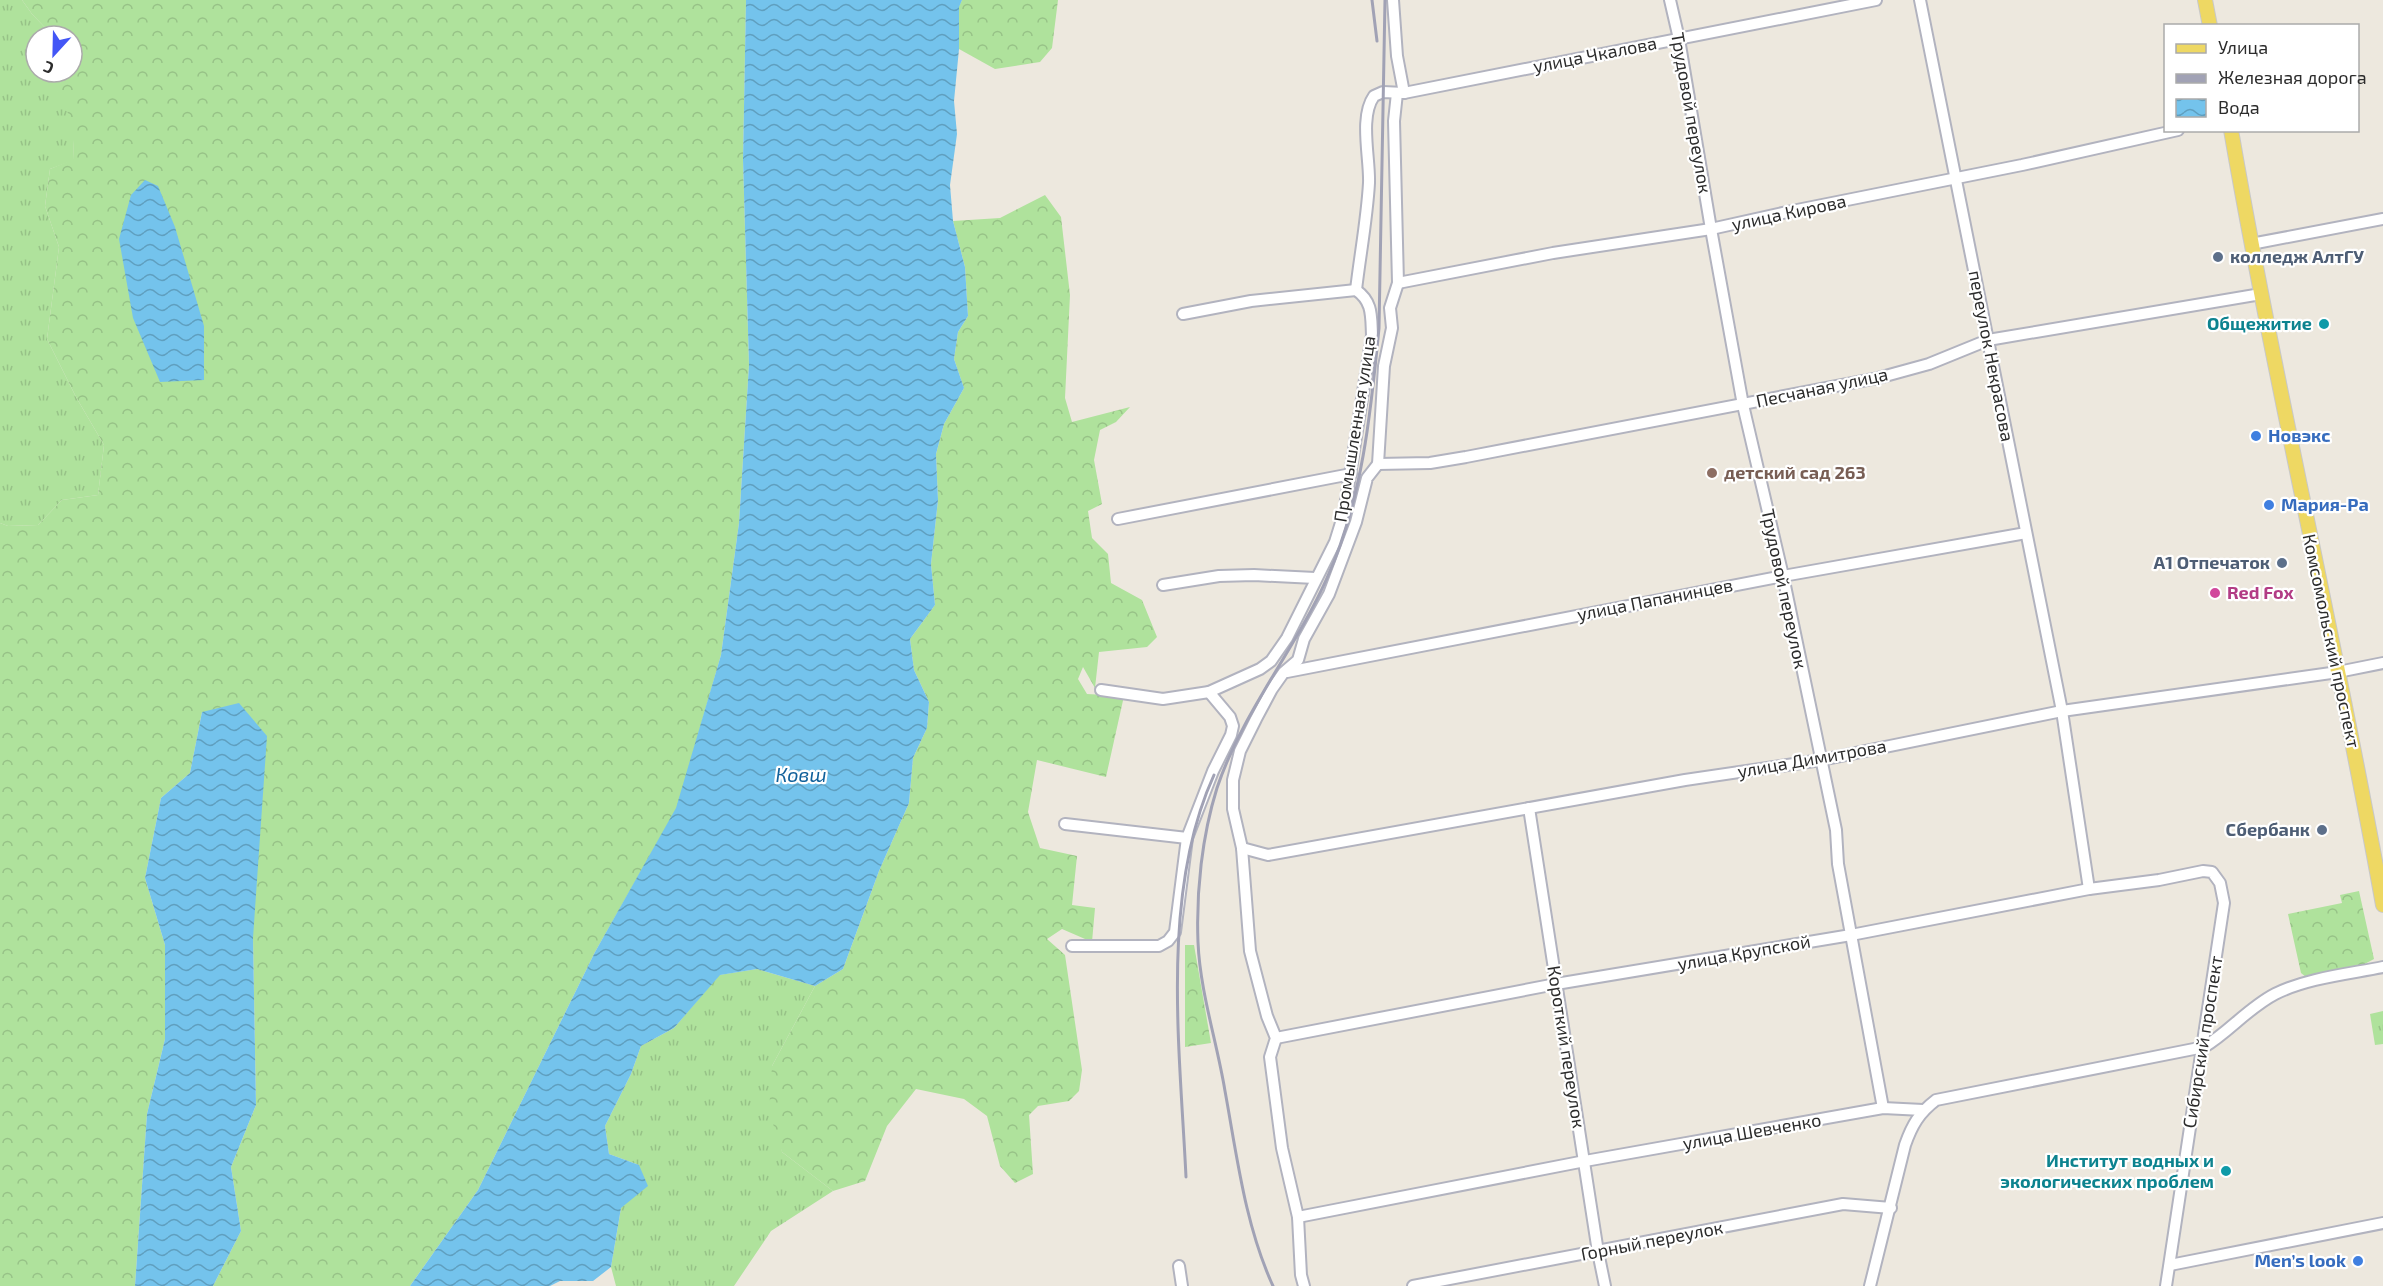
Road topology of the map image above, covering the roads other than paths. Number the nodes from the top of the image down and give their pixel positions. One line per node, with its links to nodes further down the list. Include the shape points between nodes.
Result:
1 (1393, 0): 8 (street)
2 (1670, 0): 7 (street, Трудовой переулок)
3 (1876, 0): 7 (street, улица Чкалова)
4 (1920, 0): 11 (street, переулок Некрасова)
5 (2205, 0): 6 (main road)
6 (2210, 24)
7 (1679, 39): 8 (street, улица Чкалова); 13 (street, Трудовой переулок)
8 (1401, 93): 15 (street, via 1394,122); 16 (street, улица Чкалова, via 1374,96 1366,118 1369,183)
9 (2169, 132): 11 (street, улица Кирова)
10 (2231, 132): 14 (main road, Комсомольский проспект)
11 (1955, 177): 13 (street, улица Кирова); 19 (street, переулок Некрасова)
12 (2383, 219): 14 (street)
13 (1711, 229): 15 (street, улица Кирова, via 1553,253); 20 (street, Трудовой переулок)
14 (2251, 244): 17 (main road, Комсомольский проспект)
15 (1398, 283): 21 (street, via 1390,308 1392,328 1384,366)
16 (1356, 290): 18 (street, via 1251,301); 22 (street, Промышленная улица, via 1371,306 1372,335)
17 (2261, 294): 19 (street, Песчаная улица); 30 (main road, Комсомольский проспект)
18 (1183, 314)
19 (1988, 340): 20 (street, Песчаная улица, via 1929,364 1878,378); 24 (street, переулок Некрасова)
20 (1743, 405): 21 (street, Песчаная улица, via 1430,463); 25 (street, Трудовой переулок)
21 (1378, 464): 29 (street, Промышленная улица, via 1367,478 1356,522 1329,594 1304,639 1298,660)
22 (1351, 474): 23 (street); 26 (street, Промышленная улица, via 1335,542)
23 (1118, 519)
24 (2026, 533): 25 (street, улица Папанинцев); 33 (street, переулок Некрасова)
25 (1783, 576): 29 (street, улица Папанинцев); 34 (street, Трудовой переулок)
26 (1315, 578): 27 (street, via 1219,576); 32 (street, Промышленная улица, via 1287,638 1271,661)
27 (1163, 585)
28 (2383, 663): 30 (street, улица Димитрова)
29 (1284, 672): 38 (street, Промышленная улица, via 1266,699 1235,764 1233,809)
30 (2338, 672): 33 (street, улица Димитрова); 39 (main road, Комсомольский проспект)
31 (1101, 690): 32 (street, Промышленная улица, via 1163,699)
32 (1209, 692): 37 (street, via 1233,726)
33 (2061, 711): 34 (street, улица Димитрова); 41 (street, переулок Некрасова)
34 (1821, 760): 35 (street, улица Димитрова); 43 (street, Трудовой переулок)
35 (1529, 808): 38 (street, улица Димитрова, via 1268,855); 46 (street, Короткий переулок)
36 (1065, 824): 37 (street)
37 (1187, 838): 44 (street, via 1175,932 1168,941 1159,946)
38 (1242, 848): 47 (street, Промышленная улица, via 1250,951)
39 (2380, 870): 42 (main road, Комсомольский проспект)
40 (2212, 872): 41 (street, улица Крупской); 48 (street, Сибирский проспект, via 2220,883 2224,903)
41 (2089, 889): 43 (street, улица Крупской)
42 (2383, 904)
43 (1851, 935): 46 (street, улица Крупской); 49 (street, Трудовой переулок)
44 (1072, 946)
45 (2383, 967): 48 (street, via 2275,994)
46 (1556, 984): 47 (street, улица Крупской); 51 (street, Короткий переулок)
47 (1276, 1038): 53 (street, Промышленная улица, via 1270,1057 1282,1148)
48 (2204, 1047): 50 (street, via 1955,1095 1936,1100); 57 (street, Сибирский проспект)
49 (1883, 1108): 50 (street, улица Шевченко); 51 (street, улица Шевченко)
50 (1923, 1110): 52 (street, via 1905,1145)
51 (1585, 1161): 53 (street, улица Шевченко); 55 (street, Короткий переулок)
52 (1891, 1208): 55 (street, Горный переулок, via 1843,1204); 62 (street)
53 (1298, 1217): 59 (street, Промышленная улица)
54 (2383, 1223): 57 (street)
55 (1598, 1252): 60 (street, Горный переулок); 61 (street, Короткий переулок)
56 (1179, 1266): 58 (street)
57 (2170, 1266): 63 (street, Сибирский проспект)
58 (1182, 1286)
59 (1304, 1286)
60 (1413, 1286)
61 (1605, 1286)
62 (1870, 1286)
63 (2166, 1286)

